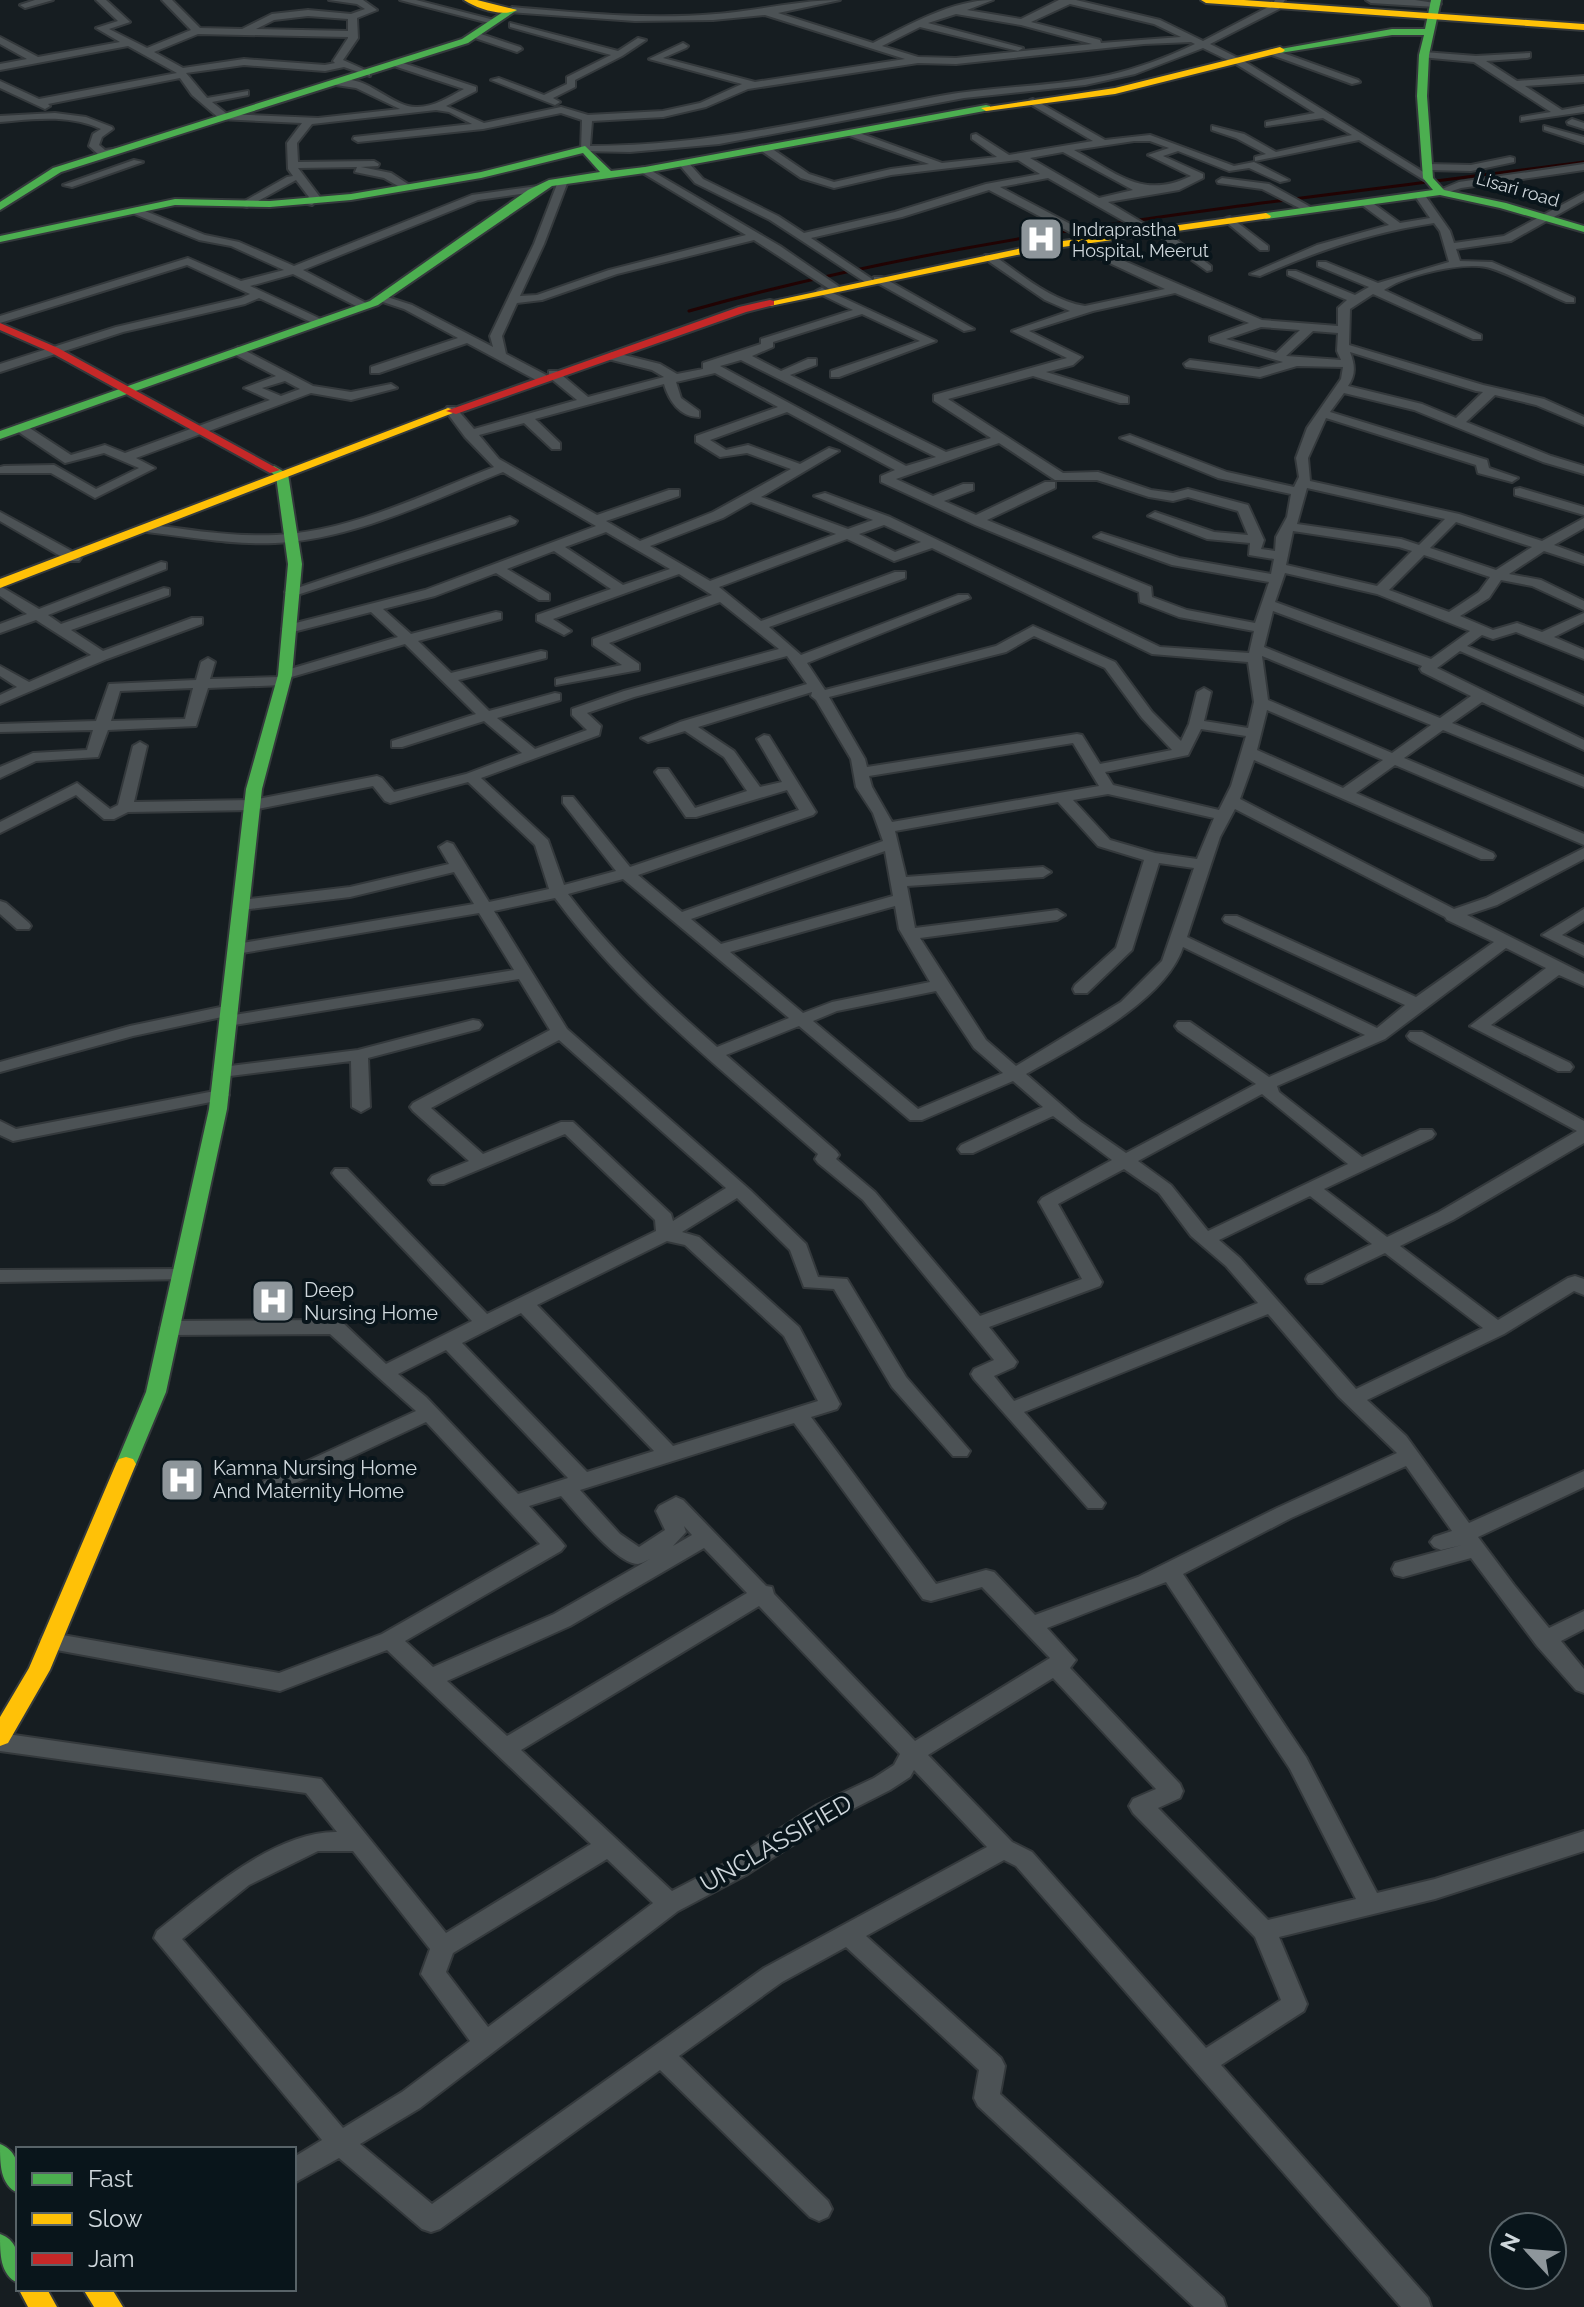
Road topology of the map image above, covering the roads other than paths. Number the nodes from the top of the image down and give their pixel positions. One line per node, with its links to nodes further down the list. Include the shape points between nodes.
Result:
1 (48, 0): 14 (street)
2 (101, 0): 32 (street, via 125,22 101,28)
3 (167, 0): 25 (street)
4 (334, 0): 11 (street)
5 (404, 0): 15 (street); 21 (street)
6 (469, 0): 20 (street)
7 (835, 0): 17 (street)
8 (988, 0): 16 (street)
9 (1206, 0): 13 (street)
10 (1371, 0): 18 (street)
11 (356, 1): 15 (street)
12 (1067, 1): 22 (street); 31 (street, via 1157,22)
13 (1278, 4): 18 (street); 35 (street)
14 (25, 5)
15 (372, 10): 19 (street)
16 (956, 11): 22 (street); 23 (street)
17 (766, 12): 20 (street, via 671,22); 33 (street)
18 (1434, 14): 24 (street); 40 (street, via 1392,32); 42 (street)
19 (352, 17): 26 (street, via 291,14); 27 (street)
20 (513, 17): 21 (street); 41 (street)
21 (493, 21): 28 (street)
22 (1022, 22): 34 (street)
23 (920, 24): 33 (street); 38 (street)
24 (1584, 27)
25 (197, 31): 26 (street); 39 (street)
26 (244, 32): 27 (street)
27 (352, 34): 52 (street, via 338,61)
28 (475, 35): 37 (street); 49 (street)
29 (0, 40): 47 (street)
30 (641, 40): 41 (street)
31 (1189, 40): 34 (street); 35 (street)
32 (127, 43): 39 (street); 47 (street)
33 (876, 45): 46 (street)
34 (1110, 45): 38 (street)
35 (1200, 45): 48 (street); 90 (street, via 1120,74 965,94 762,135 640,151)
36 (683, 46): 44 (street)
37 (517, 49)
38 (1031, 51): 46 (street, via 956,61)
39 (145, 52): 51 (street)
40 (1272, 52): 48 (street); 55 (street)
41 (619, 54): 44 (street); 60 (street)
42 (1424, 55): 45 (street); 112 (street)
43 (1527, 55): 45 (street)
44 (654, 59): 57 (street)
45 (1476, 59): 58 (street)
46 (918, 60): 57 (street)
47 (38, 61): 50 (street)
48 (1239, 62): 62 (street, via 1145,85); 70 (street)
49 (397, 64): 52 (street, via 367,74); 64 (street, via 473,89)
50 (0, 67)
51 (182, 73): 52 (street, via 244,62 325,68); 61 (street); 63 (street)
52 (340, 74): 66 (street); 71 (street)
53 (1584, 79): 58 (street)
54 (496, 80): 60 (street)
55 (1355, 82)
56 (0, 84): 63 (street)
57 (756, 84): 72 (street, via 663,114)
58 (1512, 84): 68 (street)
59 (245, 93): 61 (street)
60 (545, 98): 67 (street)
61 (204, 101): 71 (street)
62 (1033, 102): 82 (street); 87 (street)
63 (36, 103): 69 (street)
64 (436, 107): 66 (street); 78 (street)
65 (1584, 109): 68 (street)
66 (412, 111): 74 (street)
67 (574, 112): 72 (street); 78 (street)
68 (1560, 113): 75 (street)
69 (62, 114): 73 (street); 92 (street, via 108,129 97,136 94,146 103,153)
70 (1322, 115): 77 (street); 84 (street)
71 (224, 117): 74 (street); 92 (street)
72 (587, 118): 90 (street)
73 (0, 119)
74 (311, 119): 103 (street, via 292,143)
75 (1525, 119)
76 (1572, 122): 79 (street)
77 (1270, 124)
78 (483, 126): 85 (street)
79 (1584, 126)
80 (1216, 128): 93 (street)
81 (1548, 128): 86 (street)
82 (851, 133): 88 (street); 104 (street)
83 (976, 137): 95 (street)
84 (1358, 137): 93 (street); 112 (street)
85 (358, 139)
86 (1584, 140)
87 (1103, 143): 89 (street, via 1144,135); 91 (street)
88 (764, 148): 99 (street); 104 (street, via 805,176 842,185 891,172)
89 (1179, 148): 109 (street, via 1233,169 1250,164); 119 (street, via 1153,155 1199,176 1175,188)
90 (585, 149): 106 (street); 117 (street)
91 (1064, 149): 94 (street); 119 (street)
92 (119, 151): 113 (street, via 57,170)
93 (1274, 155): 96 (street)
94 (1020, 157): 95 (street); 107 (street)
95 (1006, 158): 104 (street)
96 (1259, 159)
97 (1510, 160): 112 (street)
98 (138, 162): 114 (street)
99 (682, 162): 105 (street); 135 (street, via 699,181)
100 (1581, 163): 112 (street, via 1459,185)
101 (351, 164): 102 (street); 103 (street); 117 (street)
102 (374, 164)
103 (294, 165): 122 (street, via 315,197)
104 (949, 166)
105 (645, 170): 106 (street); 134 (street)
106 (608, 174): 110 (street)
107 (1050, 175): 115 (street); 121 (street)
108 (291, 179): 124 (street)
109 (1284, 180)
110 (563, 181): 118 (street); 155 (street)
111 (1222, 181): 126 (street, via 1265,186)
112 (1430, 183): 123 (street, Lisari road); 128 (street, Lisari road); 130 (street)
113 (40, 184): 114 (street); 125 (street)
114 (68, 185): 116 (street)
115 (990, 186): 135 (street); 137 (street)
116 (83, 187)
117 (409, 188): 122 (street)
118 (538, 189): 144 (street, via 476,197); 157 (street)
119 (1143, 191): 121 (street)
120 (1584, 196): 128 (street)
121 (1094, 202): 133 (street)
122 (308, 203): 124 (street)
123 (1366, 203): 126 (street, Lisari road); 131 (street)
124 (247, 204): 127 (street, via 175,202)
125 (0, 207)
126 (1311, 210): 129 (street, Lisari road)
127 (136, 211): 136 (street); 144 (street)
128 (1544, 217): 132 (street, Lisari road); 138 (street, via 1507,239)
129 (1230, 220): 133 (street, Lisari road); 139 (street)
130 (1436, 220): 131 (street); 138 (street)
131 (1398, 226): 146 (street, via 1287,259)
132 (1584, 229)
133 (1153, 230): 137 (street, Lisari road); 143 (street)
134 (755, 236): 151 (street); 155 (street, via 613,272 538,298)
135 (802, 237): 147 (street)
136 (0, 239)
137 (1082, 241): 140 (street, Lisari road); 149 (street)
138 (1450, 247): 142 (street)
139 (1264, 248)
140 (989, 257): 147 (street, Lisari road); 158 (street, via 1076,309)
141 (1322, 264): 150 (street)
142 (1455, 264): 150 (street); 156 (street, via 1488,264)
143 (1207, 268)
144 (292, 271): 148 (street); 157 (street)
145 (1292, 273): 154 (street)
146 (1256, 274)
147 (873, 280): 151 (street, Lisari road); 165 (street)
148 (240, 285): 152 (street); 162 (street, via 188,261)
149 (1171, 287): 158 (street); 163 (street)
150 (1377, 289): 154 (street); 167 (street)
151 (828, 290): 160 (street); 173 (street, Lisari road, via 743,309)
152 (256, 295): 161 (street); 170 (street)
153 (1584, 296): 156 (street)
154 (1354, 299): 166 (street, via 1344,308)
155 (513, 300): 172 (street, via 496,336)
156 (1570, 300): 159 (street)
157 (372, 302): 161 (street); 168 (street, via 408,307)
158 (1090, 308): 183 (street, via 1018,331 1076,357)
159 (1584, 308)
160 (863, 310): 174 (street, via 765,341 769,345); 184 (street, via 930,341)
161 (319, 322): 171 (street)
162 (0, 323): 170 (street)
163 (1260, 323): 164 (street); 175 (street, via 1214,339)
164 (1310, 327): 166 (street); 175 (street)
165 (968, 329)
166 (1344, 330): 169 (street)
167 (1477, 337)
168 (466, 339): 172 (street); 182 (street)
169 (1344, 347): 179 (street); 193 (street)
170 (54, 350): 180 (street); 192 (street)
171 (238, 351): 186 (street); 192 (street)
172 (501, 356): 187 (street)
173 (612, 356): 187 (street, Lisari road); 188 (street, via 656,367)
174 (742, 356): 181 (street, via 707,366); 185 (street)
175 (1278, 357): 177 (street)
176 (812, 362): 185 (street)
177 (1296, 362): 178 (street, via 1260,373); 179 (street)
178 (1190, 364)
179 (1349, 364): 190 (street)
180 (0, 368)
181 (717, 369): 188 (street); 197 (street)
182 (375, 370)
183 (1033, 372): 195 (street); 210 (street, via 938,398)
184 (835, 374)
185 (780, 375): 203 (street)
186 (288, 376): 191 (street); 194 (street, via 250,388)
187 (547, 376): 196 (street); 198 (street, Lisari road)
188 (671, 379): 196 (street); 200 (street, via 675,400)
189 (391, 388): 191 (street, via 351,396)
190 (1340, 388): 199 (street); 204 (street)
191 (310, 389): 194 (street)
192 (125, 391): 205 (street); 206 (street)
193 (1492, 391): 202 (street, via 1540,402); 204 (street)
194 (279, 399): 206 (street)
195 (1124, 400)
196 (585, 401): 201 (street)
197 (788, 407): 208 (street); 219 (street, via 700,439 724,454 748,449)
198 (451, 410): 207 (street); 223 (street, Lisari road)
199 (1322, 413): 224 (street, via 1483,463 1482,470); 227 (street, via 1302,458)
200 (695, 414)
201 (527, 419): 207 (street); 212 (street)
202 (1584, 421)
203 (876, 423): 208 (street); 214 (street)
204 (1458, 423): 222 (street)
205 (21, 428): 209 (street); 216 (street)
206 (200, 430): 215 (street); 223 (street)
207 (469, 434): 217 (street)
208 (838, 434): 221 (street)
209 (0, 435)
210 (1002, 438): 214 (street); 247 (street, via 1060,477 1098,476 1149,493 1188,493 1243,508)
211 (1126, 438): 227 (street, via 1223,475)
212 (556, 446)
213 (833, 451): 219 (street)
214 (944, 457): 221 (street)
215 (124, 458): 216 (street, via 105,449); 218 (street, via 149,468 95,494)
216 (69, 460): 218 (street)
217 (505, 467): 241 (street); 245 (street, via 361,522)
218 (54, 469): 220 (street)
219 (801, 469): 231 (street)
220 (4, 470)
221 (905, 470): 232 (street, via 886,479)
222 (1584, 470)
223 (282, 474): 243 (street, Lisari road); 245 (street)
224 (1512, 478)
225 (1050, 485): 238 (street)
226 (968, 487): 232 (street)
227 (1301, 487): 236 (street); 242 (street)
228 (1520, 492): 233 (street)
229 (674, 493): 241 (street)
230 (820, 496): 237 (street)
231 (750, 497): 244 (street); 250 (street)
232 (934, 500): 238 (street)
233 (1584, 511)
234 (0, 516): 253 (street)
235 (1155, 516): 247 (street, via 1212,536)
236 (1454, 517): 251 (street); 252 (street)
237 (885, 520): 244 (street); 248 (street)
238 (976, 520): 279 (street, via 1146,590 1145,599 1184,614)
239 (510, 521): 267 (street)
240 (1584, 522): 251 (street)
241 (603, 523): 249 (street); 250 (street)
242 (1289, 527): 252 (street); 260 (street)
243 (147, 528): 245 (street, via 207,536); 253 (street, Lisari road)
244 (848, 534): 248 (street, via 894,557); 264 (street)
245 (291, 537): 267 (street)
246 (1101, 537): 260 (street, via 1177,562)
247 (1257, 540): 260 (street, via 1254,552)
248 (932, 543): 287 (street, via 1157,651)
249 (553, 545): 256 (street); 263 (street)
250 (641, 545): 257 (street)
251 (1543, 546): 254 (street); 259 (street)
252 (1423, 549): 259 (street); 265 (street)
253 (74, 558): 262 (street, Lisari road)
254 (1584, 560)
255 (161, 566): 272 (street)
256 (495, 567): 268 (street); 271 (street, via 430,593)
257 (679, 570): 263 (street); 264 (street)
258 (900, 575): 277 (street)
259 (1498, 575): 270 (street, via 1536,583); 274 (street, via 1484,595)
260 (1275, 580): 261 (street); 265 (street, via 1317,573); 279 (street); 293 (street)
261 (1241, 585)
262 (0, 587): 272 (street)
263 (622, 590): 283 (street, via 542,618)
264 (715, 591): 277 (street); 297 (street, via 598,642 634,667)
265 (1380, 591): 274 (street)
266 (164, 592): 278 (street)
267 (292, 592): 281 (street)
268 (544, 597)
269 (963, 598): 291 (street)
270 (1584, 606)
271 (373, 607): 281 (street); 285 (street)
272 (38, 613): 278 (street); 280 (street)
273 (496, 616): 285 (street)
274 (1450, 617): 282 (street)
275 (1584, 617): 284 (street)
276 (197, 621): 290 (street)
277 (762, 625): 291 (street)
278 (62, 628): 290 (street)
279 (1261, 628): 287 (street)
280 (0, 629)
281 (289, 629): 295 (street)
282 (1480, 630): 284 (street, via 1493,635 1517,627); 293 (street)
283 (564, 631)
284 (1545, 636): 289 (street)
285 (408, 639): 295 (street); 296 (street)
286 (1466, 650): 305 (street)
287 (1256, 653): 306 (street); 308 (street)
288 (541, 655): 296 (street)
289 (1584, 655)
290 (102, 656): 299 (street)
291 (794, 656): 300 (street); 321 (street, via 629,694 577,712 594,732)
292 (208, 662): 298 (street)
293 (1434, 665): 302 (street, via 1427,669)
294 (0, 670): 299 (street)
295 (284, 678): 298 (street); 335 (street)
296 (448, 678): 307 (street)
297 (561, 682)
298 (205, 683): 310 (street, via 114,687); 310 (street, via 191,723)
299 (26, 687): 304 (street)
300 (816, 692): 311 (street); 319 (street, via 1001,649 1033,630 1110,665); 326 (street, via 858,759)
301 (1204, 692): 309 (street)
302 (1483, 694): 308 (street); 318 (street)
303 (555, 697): 307 (street)
304 (0, 700)
305 (1584, 701)
306 (1261, 702): 313 (street); 322 (street)
307 (486, 716): 316 (street); 321 (street)
308 (1440, 723): 322 (street); 328 (street)
309 (1196, 724): 313 (street); 319 (street)
310 (101, 725): 312 (street); 325 (street, via 93,754 33,757)
311 (685, 725): 314 (street); 331 (street, via 729,754)
312 (0, 728)
313 (1254, 733): 320 (street)
314 (648, 738)
315 (764, 739): 329 (street)
316 (397, 744)
317 (140, 746): 336 (street)
318 (1584, 746)
319 (1183, 752): 323 (street)
320 (1248, 752): 332 (street); 337 (street)
321 (532, 754): 327 (street)
322 (1396, 759): 332 (street); 340 (street)
323 (1096, 769): 326 (street, via 1077,738); 330 (street)
324 (663, 772): 331 (street, via 691,814)
325 (0, 773)
326 (861, 773): 339 (street)
327 (471, 777): 335 (street, via 390,798 377,781); 350 (street, via 542,843)
328 (1584, 782)
329 (791, 784): 331 (street); 348 (street, via 808,812)
330 (1108, 789): 333 (street); 337 (street, via 1128,790 1196,813)
331 (756, 793)
332 (1345, 794): 343 (street)
333 (1062, 797): 339 (street); 344 (street, via 1104,843)
334 (568, 800): 348 (street)
335 (253, 805): 336 (street); 351 (street)
336 (125, 807): 338 (street, via 109,816 77,788)
337 (1228, 808): 345 (street); 356 (street)
338 (0, 828)
339 (890, 835): 349 (street); 357 (street)
340 (1584, 840)
341 (447, 847): 346 (street)
342 (1584, 853): 356 (street)
343 (1487, 856)
344 (1153, 858): 345 (street); 370 (street, via 1124,950)
345 (1203, 864): 361 (street)
346 (459, 866): 351 (street, via 350,892); 353 (street)
347 (1043, 872): 349 (street)
348 (626, 873): 350 (street); 357 (street)
349 (899, 890): 360 (street); 364 (street)
350 (558, 891): 353 (street); 379 (street, via 590,934)
351 (241, 905): 363 (street)
352 (0, 906): 359 (street)
353 (485, 907): 363 (street); 367 (street)
354 (1584, 914): 365 (street, via 1550,935)
355 (1057, 915): 360 (street)
356 (1453, 917): 362 (street)
357 (680, 918): 364 (street)
358 (1231, 919): 371 (street)
359 (23, 926)
360 (910, 934): 369 (street)
361 (1179, 939): 377 (street); 384 (street, via 1170,963 1127,1006)
362 (1504, 942): 366 (street); 371 (street)
363 (236, 949): 372 (street)
364 (719, 950): 373 (street)
365 (1584, 951)
366 (1557, 968): 368 (street); 382 (street, via 1479,1026)
367 (525, 973): 372 (street); 376 (street)
368 (1584, 981)
369 (940, 985): 373 (street, via 832,1007); 384 (street, via 980,1044)
370 (1081, 989)
371 (1417, 1004): 377 (street)
372 (229, 1015): 381 (street, via 130,1031); 383 (street)
373 (801, 1019): 379 (street); 384 (street, via 916,1116)
374 (473, 1025): 380 (street)
375 (1184, 1026): 385 (street)
376 (560, 1032): 394 (street, via 419,1107); 400 (street)
377 (1379, 1035): 385 (street)
378 (1416, 1036): 389 (street)
379 (714, 1054): 411 (street, via 830,1155 824,1159 869,1196)
380 (359, 1055): 383 (street); 387 (street)
381 (0, 1067)
382 (1564, 1067)
383 (222, 1072): 386 (street)
384 (1012, 1075): 388 (street)
385 (1268, 1084): 395 (street); 396 (street, via 1271,1094)
386 (220, 1095): 390 (street); 404 (street)
387 (361, 1107)
388 (1054, 1109): 393 (street); 395 (street)
389 (1584, 1128)
390 (4, 1134)
391 (1426, 1134): 396 (street)
392 (1584, 1135): 403 (street, via 1446,1216)
393 (967, 1149)
394 (480, 1161): 398 (street); 401 (street, via 567,1126 664,1218)
395 (1126, 1162): 402 (street, via 1165,1189); 411 (street, via 1048,1202 1093,1282)
396 (1361, 1165): 399 (street)
397 (341, 1173): 410 (street)
398 (438, 1180)
399 (1311, 1188): 402 (street); 403 (street)
400 (737, 1190): 401 (street); 420 (street, via 799,1248 811,1283 840,1283 899,1382)
401 (665, 1234): 408 (street); 419 (street, via 692,1241 792,1332 830,1404)
402 (1206, 1239): 409 (street)
403 (1383, 1243): 406 (street); 413 (street)
404 (182, 1275): 405 (street); 412 (street)
405 (0, 1276)
406 (1315, 1279)
407 (1584, 1289): 413 (street, via 1575,1282)
408 (524, 1304): 410 (street); 421 (street)
409 (1270, 1306): 416 (street); 417 (street)
410 (485, 1323): 414 (street)
411 (976, 1325): 417 (street, via 1007,1362 981,1374)
412 (170, 1328): 415 (street, via 335,1327); 438 (street, via 156,1392)
413 (1497, 1329): 416 (street)
414 (449, 1341): 415 (street); 424 (street)
415 (384, 1373): 418 (street)
416 (1353, 1399): 422 (street)
417 (1010, 1410): 427 (street)
418 (429, 1413): 425 (street); 426 (street)
419 (798, 1414): 421 (street); 435 (street, via 931,1593 986,1578)
420 (960, 1451)
421 (669, 1454): 424 (street)
422 (1409, 1456): 429 (street); 432 (street)
423 (1584, 1478): 429 (street)
424 (574, 1484): 426 (street); 428 (street, via 613,1539 637,1556 676,1532 666,1511 676,1505)
425 (271, 1486)
426 (513, 1503): 436 (street, via 554,1546)
427 (1095, 1503)
428 (707, 1536): 433 (street); 440 (street, via 562,1620)
429 (1471, 1541): 430 (street); 431 (street); 437 (street)
430 (1441, 1542)
431 (1403, 1569)
432 (1170, 1571): 435 (street); 450 (street, via 1298,1763)
433 (764, 1593): 443 (street); 444 (street)
434 (1584, 1619): 437 (street)
435 (1031, 1625): 439 (street, via 1065,1660)
436 (390, 1640): 438 (street, via 280,1682); 440 (street)
437 (1545, 1640): 441 (street)
438 (51, 1641): 442 (street)
439 (1055, 1666): 444 (street, UNCLASSIFIED); 451 (street, via 1172,1791 1141,1806)
440 (433, 1680): 443 (street)
441 (1584, 1684)
442 (0, 1740): 446 (street, via 313,1785)
443 (505, 1748): 447 (street)
444 (911, 1754): 448 (street); 449 (street, UNCLASSIFIED, via 902,1771 882,1784)
445 (1584, 1841): 450 (street)
446 (359, 1842): 453 (street); 457 (street, via 315,1841 241,1878 166,1938)
447 (608, 1846): 449 (street); 453 (street)
448 (1004, 1849): 452 (street); 456 (street, via 1024,1859)
449 (670, 1904): 454 (street, UNCLASSIFIED)
450 (1371, 1905): 451 (street)
451 (1264, 1931): 456 (street, via 1295,2004)
452 (848, 1934): 455 (street, via 773,1975); 465 (street, via 992,2066 987,2098)
453 (443, 1947): 454 (street, via 433,1974)
454 (486, 2043): 457 (street, UNCLASSIFIED, via 411,2100)
455 (661, 2055): 457 (street, via 431,2220); 461 (street)
456 (1203, 2063): 464 (street)
457 (340, 2143): 459 (street, UNCLASSIFIED)
458 (0, 2156): 460 (street)
459 (296, 2170)
460 (16, 2178)
461 (819, 2209)
462 (0, 2246): 463 (street)
463 (16, 2268)
464 (1411, 2305)
465 (1213, 2307)

